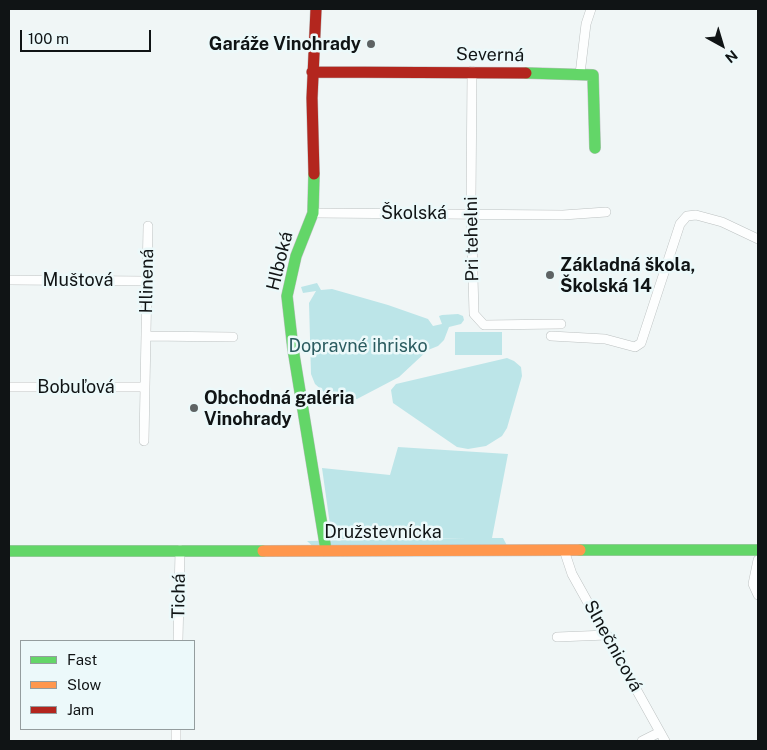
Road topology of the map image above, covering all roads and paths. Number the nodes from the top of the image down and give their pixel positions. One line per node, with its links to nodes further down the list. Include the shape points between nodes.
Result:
1 (316, 9): 3 (street, Hlboká)
2 (591, 9): 5 (street)
3 (312, 72): 4 (street, Severná); 8 (street, Hlboká)
4 (472, 72): 5 (street, Severná); 9 (street, Pri tehelni)
5 (580, 74): 6 (street, via 593,75)
6 (595, 148)
7 (606, 212): 9 (street, Školská, via 563,215)
8 (313, 213): 9 (street, Školská); 22 (street, Hlboká, via 296,256 288,296 291,335)
9 (472, 213): 14 (street, Pri tehelni, via 476,320 484,325)
10 (148, 226): 13 (street, Hlinená)
11 (758, 239): 16 (street, via 722,222 696,215 687,216 680,224 641,343 635,347 606,339)
12 (9, 280): 13 (street, Muštová)
13 (147, 281): 15 (street, Hlinená)
14 (560, 324)
15 (146, 336): 17 (street, Hlinená); 19 (street, Hlinená)
16 (551, 336)
17 (233, 337)
18 (9, 387): 19 (street, Bobuľová)
19 (144, 387): 20 (street, Hlinená)
20 (144, 441)
21 (180, 550): 22 (street, Družstevnícka); 25 (street, Družstevnícka); 30 (street, Tichá)
22 (326, 550): 23 (street, Družstevnícka)
23 (564, 550): 24 (street, Družstevnícka); 28 (street, Slnečnicová, via 572,574)
24 (758, 550)
25 (9, 551)
26 (758, 560): 27 (street, via 753,584)
27 (758, 595)
28 (606, 635): 29 (street); 31 (street, Slnečnicová)
29 (557, 637)
30 (178, 640)
31 (660, 732): 32 (street); 33 (street, Slnečnicová)
32 (642, 741)
33 (665, 741)

